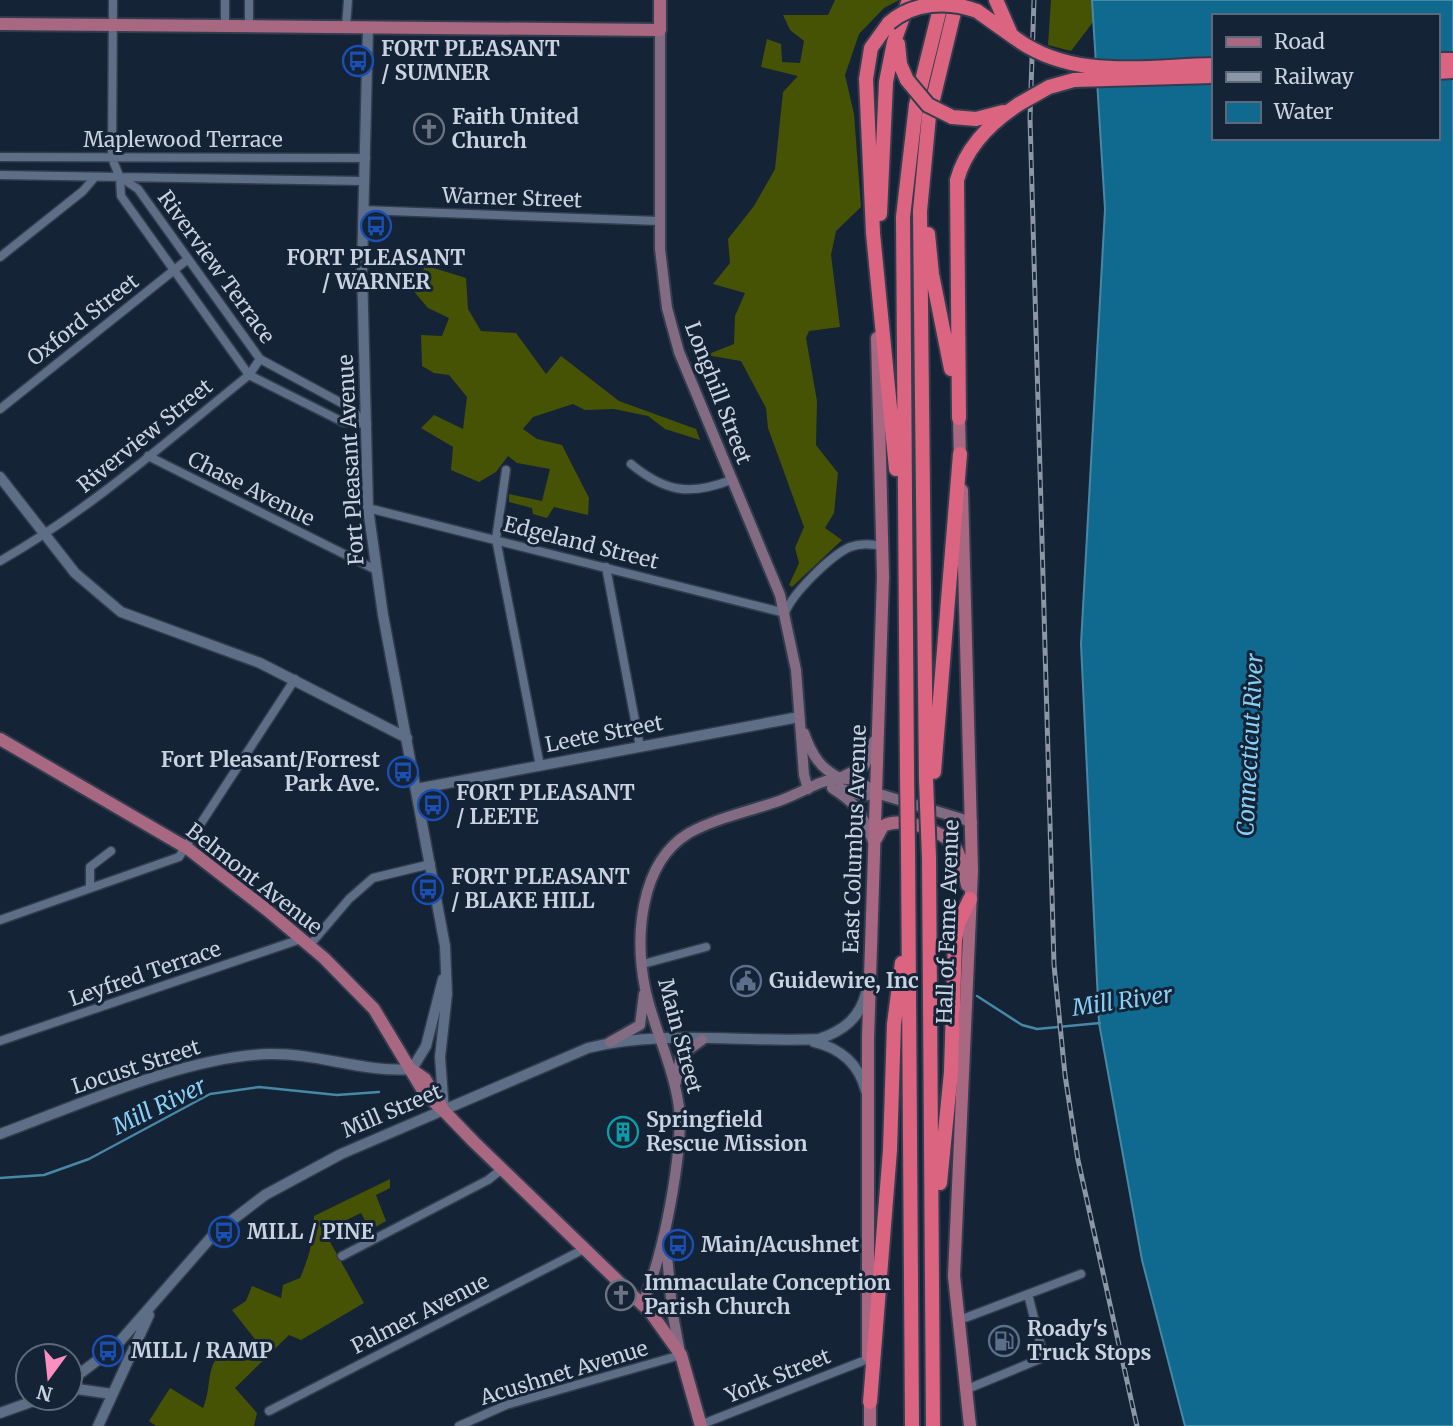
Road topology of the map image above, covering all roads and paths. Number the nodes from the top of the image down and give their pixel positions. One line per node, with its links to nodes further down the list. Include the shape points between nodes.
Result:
1 (113, 0): 12 (street)
2 (225, 0): 13 (street)
3 (249, 0): 14 (street)
4 (348, 0): 15 (street)
5 (660, 0): 17 (main road, Longhill Street)
6 (909, 0): 10 (highway)
7 (942, 0): 55 (highway, via 916,105 903,217)
8 (957, 0): 22 (highway)
9 (996, 0): 18 (highway, via 1002,19)
10 (895, 22): 18 (highway, bridge, via 913,8 955,4 977,12); 21 (highway, bridge, via 898,57 907,80 928,105 952,117 976,119); 34 (highway, via 885,94); 34 (highway, via 871,48 866,72)
11 (0, 24): 12 (main road)
12 (114, 24): 13 (main road); 24 (street)
13 (225, 25): 14 (main road)
14 (248, 25): 15 (main road)
15 (346, 26): 16 (main road)
16 (368, 27): 17 (main road); 25 (street, Fort Pleasant Avenue)
17 (660, 30): 31 (main road, Longhill Street)
18 (1016, 38): 19 (highway, bridge, via 1049,59 1074,66)
19 (1212, 65)
20 (1212, 76): 21 (highway, bridge, via 1074,80 1049,87)
21 (1017, 106): 40 (highway, via 972,145 957,180)
22 (927, 131): 40 (highway, via 929,251); 65 (highway, via 919,260)
23 (0, 157): 24 (street, Maplewood Terrace)
24 (112, 158): 25 (street, Maplewood Terrace); 28 (street)
25 (366, 158): 29 (street, Fort Pleasant Avenue)
26 (0, 175): 27 (street, Maplewood Terrace)
27 (95, 177): 28 (street, Maplewood Terrace); 32 (street)
28 (120, 178): 29 (street, Maplewood Terrace); 33 (street, Riverview Terrace, via 138,189); 35 (street, Riverview Terrace, via 121,196)
29 (364, 181): 30 (street, Fort Pleasant Avenue)
30 (363, 210): 31 (street, Warner Street); 41 (street, Fort Pleasant Avenue)
31 (659, 222): 47 (main road, Longhill Street, via 670,321)
32 (0, 257)
33 (188, 259): 35 (street, Oxford Street); 37 (street, Riverview Terrace)
34 (877, 268): 36 (highway)
35 (173, 271): 38 (street, Riverview Terrace); 39 (street, Oxford Street)
36 (879, 295): 51 (main road, East Columbus Avenue); 55 (highway)
37 (260, 359): 38 (street, Riverview Street); 41 (street, Riverview Terrace, via 347,406)
38 (249, 375): 41 (street, Riverview Terrace, via 343,422); 43 (street, Riverview Street)
39 (0, 409)
40 (959, 418): 42 (main road, Hall of Fame Avenue)
41 (367, 424): 48 (street, Fort Pleasant Avenue)
42 (960, 454): 65 (highway); 70 (main road, Hall of Fame Avenue)
43 (148, 456): 49 (street, Riverview Street); 54 (street, Chase Avenue)
44 (631, 464): 47 (street, via 664,484 687,491)
45 (506, 470): 50 (street)
46 (0, 477): 49 (street)
47 (731, 480): 56 (main road, Longhill Street)
48 (368, 508): 50 (street, Edgeland Street); 54 (street, Fort Pleasant Avenue)
49 (46, 536): 52 (street, Riverview Street); 57 (street, via 85,584 121,612)
50 (496, 539): 53 (street, Edgeland Street); 63 (street)
51 (883, 546): 56 (street, via 860,544 838,554 791,599); 59 (main road, East Columbus Avenue)
52 (0, 561)
53 (606, 567): 56 (street, Edgeland Street); 62 (street)
54 (376, 570): 60 (street, Fort Pleasant Avenue)
55 (905, 589): 77 (highway, bridge)
56 (785, 614): 58 (main road, Longhill Street)
57 (295, 679): 60 (street); 72 (street)
58 (799, 717): 62 (street, Leete Street); 64 (main road, via 816,758); 68 (main road, Longhill Street)
59 (878, 721): 64 (main road, via 869,760); 69 (main road, East Columbus Avenue)
60 (407, 738): 67 (street, Fort Pleasant Avenue)
61 (0, 739): 72 (main road, Belmont Avenue)
62 (640, 747): 63 (street, Leete Street)
63 (540, 766): 67 (street, Leete Street)
64 (840, 778): 68 (main road, Main Street, via 825,779); 69 (main road, Main Street, via 864,783)
65 (930, 780): 97 (highway, bridge)
66 (832, 788): 68 (main road, Main Street); 69 (main road, Main Street, via 864,796); 71 (main road, via 863,812)
67 (416, 789): 74 (street, Fort Pleasant Avenue)
68 (808, 789): 81 (main road, Main Street, via 700,829 673,846 647,891)
69 (876, 793): 70 (main road, Main Street); 71 (main road, East Columbus Avenue)
70 (972, 822): 76 (main road, Hall of Fame Avenue)
71 (874, 844): 76 (main road, via 880,828 894,821 943,836 959,854); 83 (main road, East Columbus Avenue)
72 (187, 848): 75 (street, via 176,860); 79 (main road, Belmont Avenue)
73 (111, 851): 75 (street, via 91,864)
74 (431, 863): 79 (street, via 373,878); 82 (street, Fort Pleasant Avenue)
75 (90, 888): 78 (street)
76 (970, 899): 97 (highway, via 955,940 950,1089); 104 (main road, Hall of Fame Avenue, via 954,1238)
77 (908, 913): 111 (highway, via 894,1024 889,1166); 117 (highway)
78 (0, 920)
79 (305, 942): 88 (street, Leyfred Terrace); 90 (main road, Belmont Avenue, via 374,1009)
80 (706, 947): 81 (street)
81 (643, 964): 84 (main road, Main Street)
82 (445, 968): 90 (street, Fort Pleasant Avenue, via 426,1046); 93 (street, Fort Pleasant Avenue, via 440,1057)
83 (870, 979): 87 (street, Mill Street, via 853,1020 833,1034); 92 (main road, East Columbus Avenue)
84 (645, 988): 85 (main road, Main Street); 89 (main road, via 639,1025)
85 (660, 1040): 86 (street, Mill Street); 89 (street, Mill Street); 91 (main road, Main Street)
86 (702, 1040): 87 (street, Mill Street); 91 (main road, via 681,1055)
87 (803, 1040): 92 (street, Mill Street, via 827,1045 852,1061)
88 (0, 1041)
89 (610, 1042): 93 (street, Mill Street, via 555,1061)
90 (412, 1069): 93 (main road, via 425,1079); 94 (street, Locust Street, via 381,1071 308,1056 236,1058 199,1064)
91 (676, 1092): 96 (main road, Main Street, via 680,1128)
92 (868, 1099): 106 (main road, East Columbus Avenue)
93 (444, 1111): 95 (main road); 102 (street, Mill Street, via 317,1166 236,1214)
94 (0, 1134)
95 (502, 1169): 98 (main road); 99 (street)
96 (666, 1223): 103 (main road, Main Street, via 656,1272); 105 (main road, Main Street)
97 (933, 1247): 118 (highway)
98 (586, 1248): 103 (main road); 112 (street, Palmer Avenue)
99 (342, 1256)
100 (1081, 1274): 101 (street)
101 (1028, 1294): 104 (street); 109 (street, via 1043,1354 1040,1359)
102 (156, 1302): 107 (street, Mill Street, via 108,1353); 110 (street)
103 (642, 1303): 105 (main road, Main Street)
104 (957, 1321): 109 (main road, Hall of Fame Avenue)
105 (681, 1355): 114 (street, Acushnet Avenue, via 506,1405); 115 (main road, Main Street)
106 (869, 1359): 111 (main road, East Columbus Avenue); 115 (street, York Street)
107 (84, 1371)
108 (84, 1390): 110 (street)
109 (965, 1390): 119 (main road, Hall of Fame Avenue)
110 (112, 1394): 113 (street)
111 (870, 1402): 116 (main road, East Columbus Avenue)
112 (270, 1411)
113 (98, 1426)
114 (459, 1426)
115 (700, 1426)
116 (870, 1426)
117 (912, 1426)
118 (933, 1426)
119 (970, 1426)

